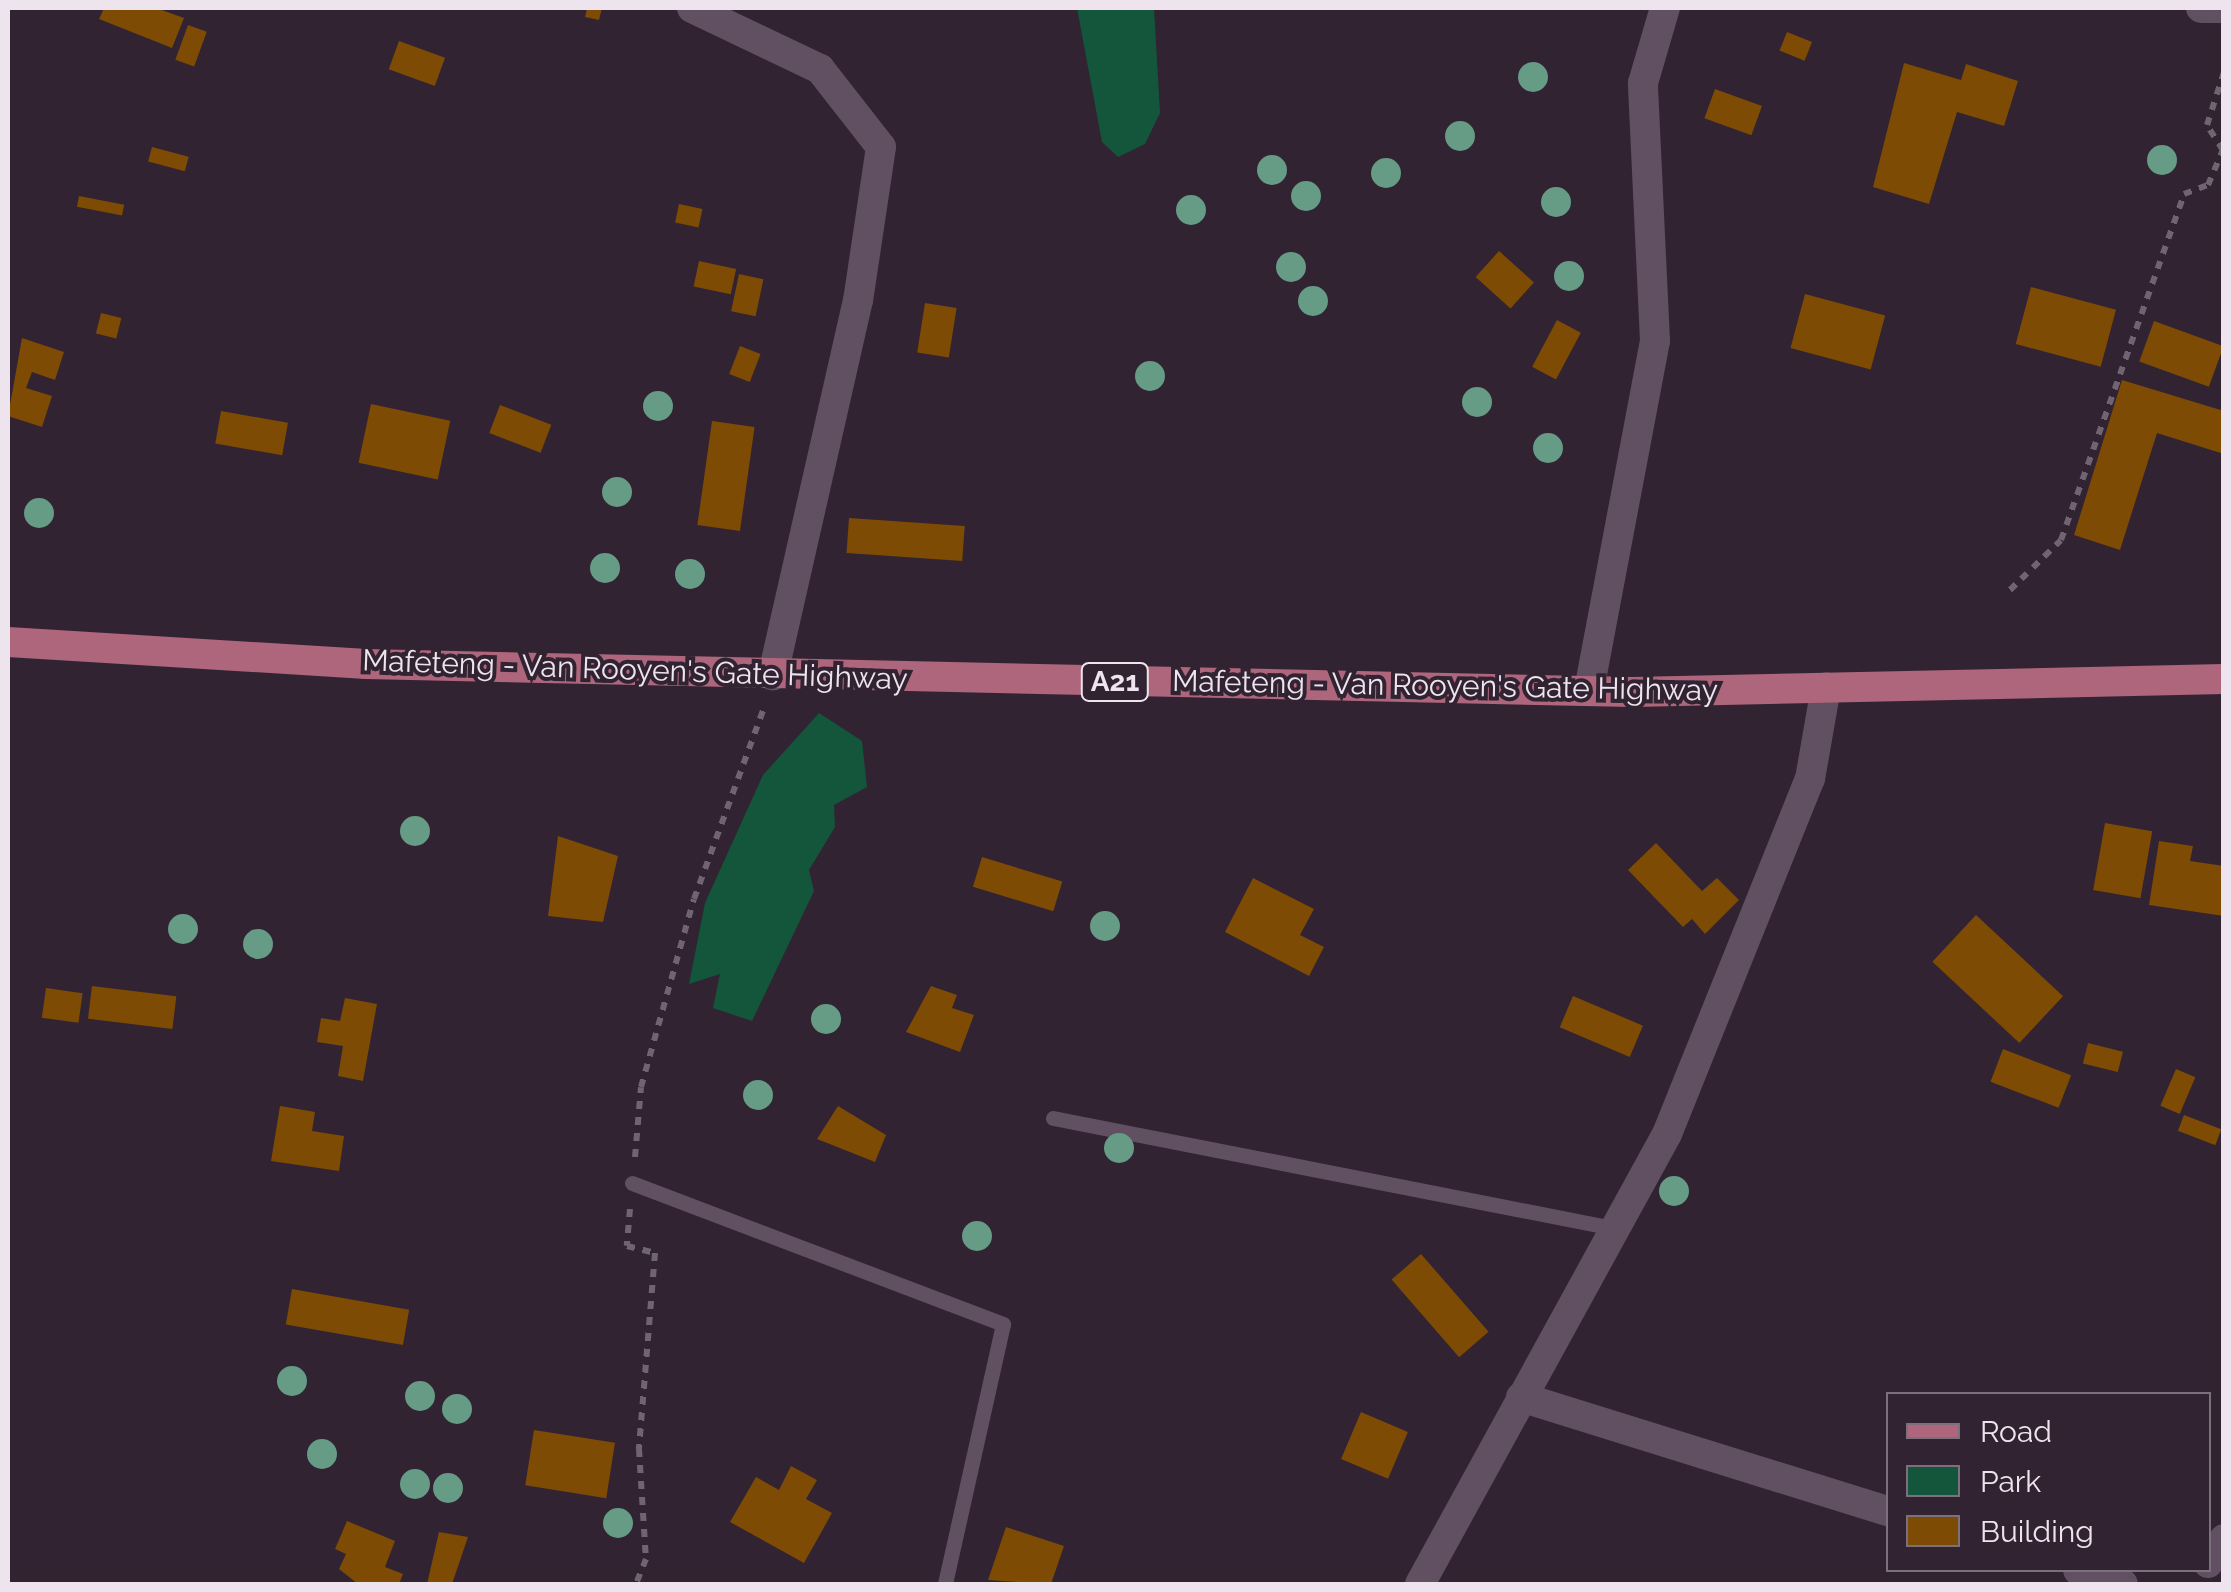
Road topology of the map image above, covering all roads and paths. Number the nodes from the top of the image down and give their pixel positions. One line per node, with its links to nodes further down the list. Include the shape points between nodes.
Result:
1 (692, 8): 8 (street, via 820,69 881,148 858,300)
2 (1665, 8): 11 (street, via 1642,84 1656,341)
3 (2201, 8): 4 (street)
4 (2224, 8)
5 (2224, 72): 6 (path, via 2207,125 2223,150 2208,185 2184,194 2061,540)
6 (2010, 590)
7 (8, 642): 8 (main road, Mafeteng - Van Rooyen's Gate Highway / A21)
8 (773, 675): 11 (main road, Mafeteng - Van Rooyen's Gate Highway / A21); 13 (path, via 694,898 641,1087)
9 (2224, 679): 10 (main road, Mafeteng - Van Rooyen's Gate Highway / A21)
10 (1826, 688): 11 (main road, Mafeteng - Van Rooyen's Gate Highway / A21); 14 (street, via 1810,779 1667,1134)
11 (1589, 690)
12 (1052, 1118): 14 (lane)
13 (632, 1182): 18 (path, via 627,1246 655,1253 640,1449 646,1558); 19 (lane, via 1003,1324)
14 (1618, 1229): 15 (street)
15 (1521, 1397): 16 (street); 20 (street)
16 (1886, 1510)
17 (2084, 1572): 21 (street)
18 (636, 1584)
19 (945, 1584)
20 (1420, 1584)
21 (2123, 1584)

